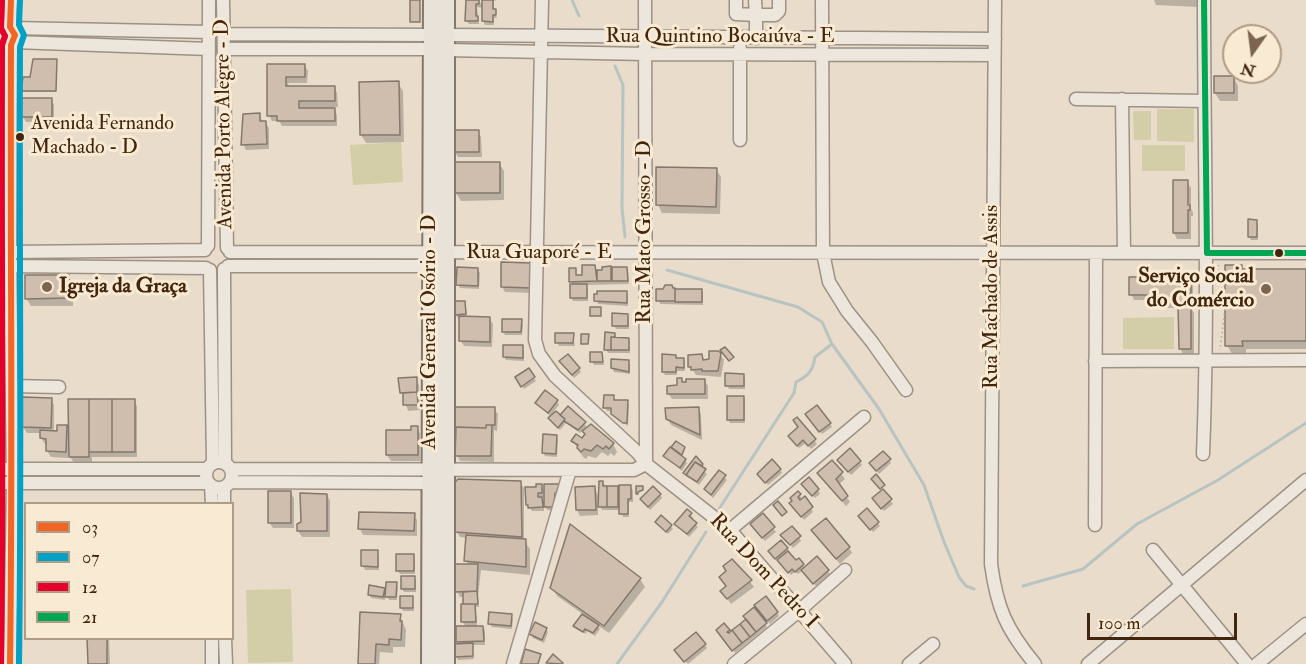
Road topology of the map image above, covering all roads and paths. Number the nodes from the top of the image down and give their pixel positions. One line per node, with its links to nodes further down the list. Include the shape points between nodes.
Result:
1 (10, 0): 15 (street)
2 (209, 0): 16 (street, Avenida Porto Alegre - D)
3 (223, 0): 17 (street, Avenida Porto Alegre - D)
4 (432, 0): 26 (main road, Avenida General Osório - D)
5 (446, 0): 26 (main road, Avenida General Osório - D)
6 (542, 0): 19 (street, Rua Dom Pedro I)
7 (645, 0): 20 (street, Rua Mato Grosso - D)
8 (736, 0): 14 (street, via 736,14)
9 (755, 0): 14 (street)
10 (779, 0): 14 (street, via 775,15)
11 (822, 0): 23 (street)
12 (995, 0): 25 (street, Rua Machado de Assis)
13 (1204, 0): 39 (street)
14 (756, 15): 22 (street)
15 (7, 27): 16 (street); 27 (street, via 15,35)
16 (209, 32): 28 (street, Avenida Porto Alegre - D)
17 (224, 34): 18 (street, Rua Quintino Bocaiúva - E); 29 (street, Avenida Porto Alegre - D)
18 (355, 35): 26 (street, Rua Quintino Bocaiúva - E); 30 (street)
19 (541, 36): 20 (street, Rua Quintino Bocaiúva - E); 26 (street, Rua Quintino Bocaiúva - E); 31 (street, Rua Dom Pedro I)
20 (645, 37): 21 (street, Rua Quintino Bocaiúva - E); 32 (street, Rua Mato Grosso - D)
21 (740, 38): 22 (street, Rua Quintino Bocaiúva - E); 33 (street)
22 (756, 38): 23 (street, Rua Quintino Bocaiúva - E)
23 (822, 38): 24 (street, Rua Quintino Bocaiúva - E); 34 (street)
24 (905, 38): 25 (street, Rua Quintino Bocaiúva - E); 35 (street)
25 (995, 39): 36 (street, Rua Machado de Assis)
26 (439, 42): 30 (street, Rua Quintino Bocaiúva - E); 31 (street, Rua Quintino Bocaiúva - E); 52 (main road, Avenida General Osório - D)
27 (8, 45): 28 (street); 43 (street)
28 (209, 49): 41 (street, Avenida Porto Alegre - D)
29 (225, 50): 30 (street, Rua Quintino Bocaiúva - E); 42 (street, Avenida Porto Alegre - D)
30 (355, 50)
31 (540, 52): 32 (street, Rua Quintino Bocaiúva - E); 45 (street, Rua Dom Pedro I)
32 (645, 54): 33 (street, Rua Quintino Bocaiúva - E); 46 (street, Rua Mato Grosso - D)
33 (740, 54): 34 (street, Rua Quintino Bocaiúva - E); 40 (street)
34 (822, 54): 35 (street, Rua Quintino Bocaiúva - E); 47 (street)
35 (905, 55): 36 (street, Rua Quintino Bocaiúva - E)
36 (994, 55): 44 (street, Rua Machado de Assis)
37 (1076, 99): 38 (street)
38 (1122, 99): 39 (street); 49 (street)
39 (1204, 100): 50 (street)
40 (740, 140)
41 (206, 248): 42 (street, via 220,244); 43 (street); 55 (street, via 202,259)
42 (229, 250): 52 (street, Rua Guaporé - E); 54 (street, via 231,257)
43 (10, 252): 53 (street)
44 (992, 252): 47 (street, Rua Guaporé - E); 48 (street, Rua Guaporé - E); 96 (street, Rua Machado de Assis, via 991,564 995,595 1004,620)
45 (536, 253): 46 (street, Rua Guaporé - E); 52 (street, Rua Guaporé - E); 66 (street, Rua Dom Pedro I, via 535,340 539,354 555,376)
46 (645, 253): 47 (street, Rua Guaporé - E); 66 (street, Rua Mato Grosso - D)
47 (823, 253): 63 (street, via 829,282)
48 (1096, 253): 49 (street, Rua Guaporé - E); 59 (street)
49 (1124, 253): 50 (street, Rua Guaporé - E)
50 (1211, 253): 51 (street, Rua Guaporé - E); 57 (path); 60 (street)
51 (1306, 253)
52 (438, 260): 54 (street, Rua Guaporé - E); 70 (main road, Avenida General Osório - D)
53 (10, 266): 55 (street); 61 (street)
54 (226, 268): 55 (street, via 215,272); 67 (street)
55 (208, 269): 67 (street)
56 (1218, 308): 57 (path)
57 (1225, 309): 60 (path)
58 (1306, 360): 60 (street)
59 (1095, 361): 60 (street); 77 (street)
60 (1213, 362): 65 (street)
61 (12, 386): 62 (street); 68 (street)
62 (58, 387)
63 (906, 390)
64 (864, 417): 78 (street)
65 (1203, 454)
66 (646, 464): 69 (street, via 634,470); 78 (street, Rua Dom Pedro I)
67 (219, 466): 68 (street); 70 (street); 73 (street, via 205,476); 73 (street, via 232,478)
68 (4, 470): 72 (street)
69 (570, 470): 70 (street); 92 (street)
70 (435, 474): 73 (street); 90 (main road, Avenida General Osório - D); 91 (main road, Avenida General Osório - D)
71 (1305, 482): 81 (street)
72 (4, 483): 73 (street); 74 (street); 87 (street)
73 (218, 485): 75 (street); 76 (street)
74 (0, 494)
75 (213, 502)
76 (223, 502)
77 (1095, 525)
78 (730, 530): 82 (street, Rua Dom Pedro I)
79 (1153, 550): 81 (street)
80 (845, 570): 82 (street)
81 (1182, 585): 97 (street); 98 (street)
82 (800, 610): 93 (street); 94 (street, Rua Dom Pedro I)
83 (1306, 624): 99 (street)
84 (212, 640): 88 (street)
85 (225, 640): 89 (street)
86 (933, 644): 95 (street)
87 (10, 664)
88 (212, 664)
89 (226, 664)
90 (430, 664)
91 (446, 664)
92 (513, 664)
93 (734, 664)
94 (845, 664)
95 (909, 664)
96 (1035, 664)
97 (1089, 664)
98 (1247, 664)
99 (1257, 664)

